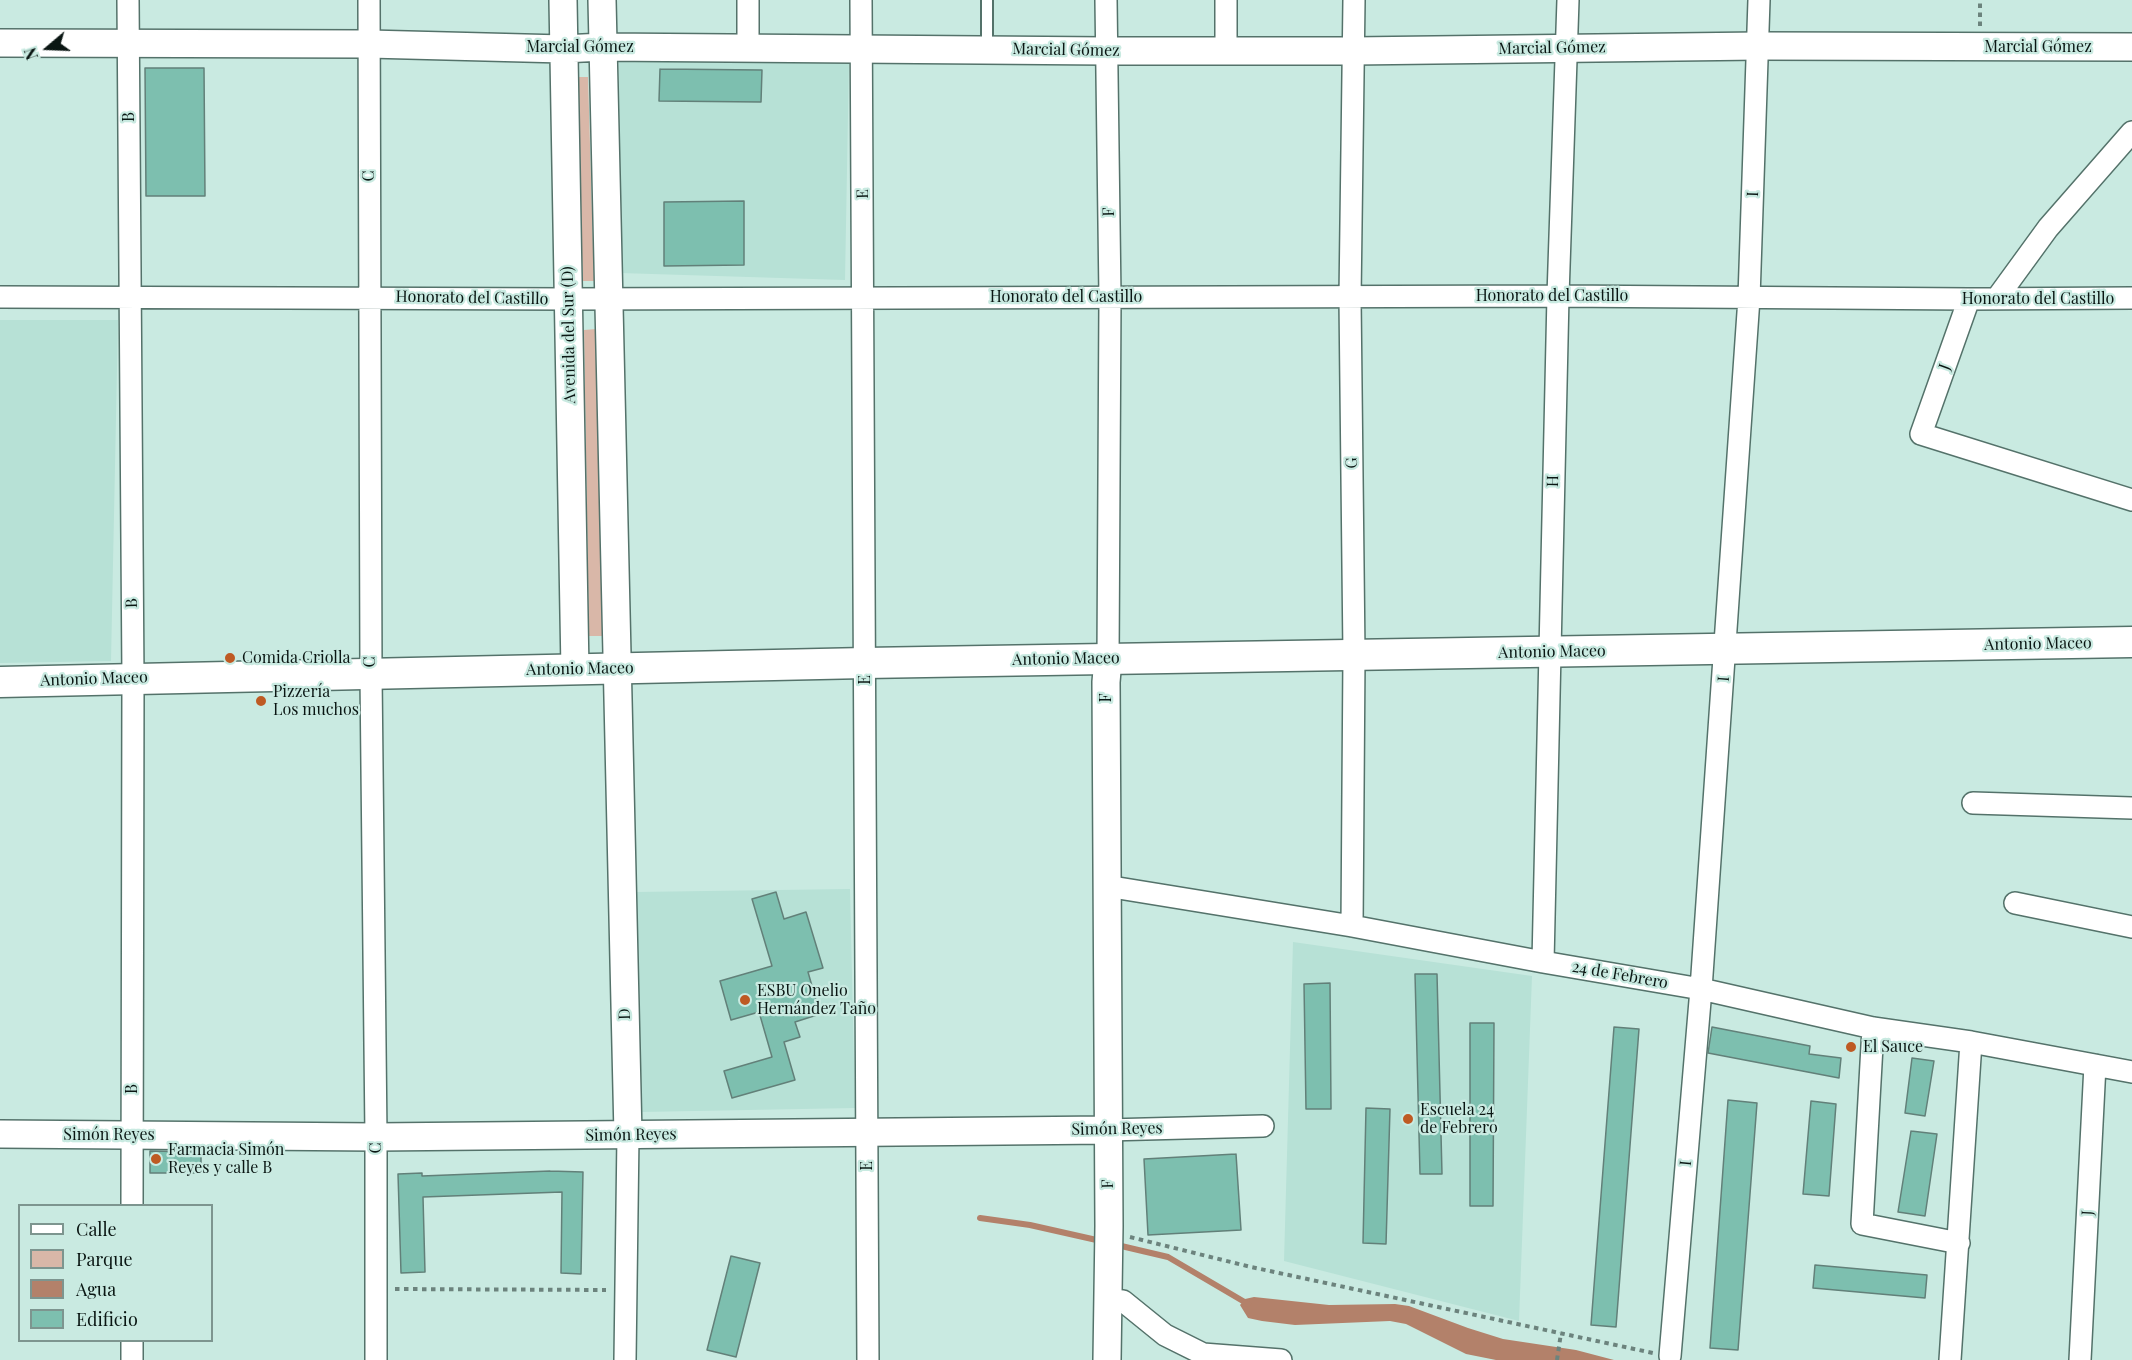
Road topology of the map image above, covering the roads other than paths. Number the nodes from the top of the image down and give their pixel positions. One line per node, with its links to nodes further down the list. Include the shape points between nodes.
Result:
1 (128, 0): 14 (street, B)
2 (369, 0): 15 (street, C)
3 (563, 0): 22 (street, Avenida del Sur (D))
4 (602, 0): 17 (street)
5 (748, 0): 19 (street)
6 (861, 0): 20 (street, E)
7 (987, 0): 23 (lane)
8 (1107, 0): 25 (street, F)
9 (1226, 0): 24 (street)
10 (1354, 0): 26 (street, G)
11 (1568, 0): 21 (street, H)
12 (1759, 0): 16 (street, I)
13 (0, 43): 14 (street, Marcial Gómez)
14 (128, 43): 15 (street, Marcial Gómez); 30 (street, B)
15 (369, 44): 22 (street, Marcial Gómez); 31 (street, C)
16 (1759, 46): 18 (street, Marcial Gómez); 21 (street, Marcial Gómez); 36 (street, I)
17 (603, 47): 19 (street, Marcial Gómez); 22 (street, Marcial Gómez); 35 (street)
18 (2132, 47)
19 (748, 48): 20 (street, Marcial Gómez)
20 (861, 48): 23 (street, Marcial Gómez); 32 (street, E)
21 (1568, 48): 26 (street, Marcial Gómez); 28 (street, H)
22 (563, 49): 39 (street, Avenida del Sur (D))
23 (987, 49): 25 (street, Marcial Gómez)
24 (1226, 50): 25 (street, Marcial Gómez); 26 (street, Marcial Gómez)
25 (1107, 51): 33 (street, F)
26 (1353, 51): 34 (street, G)
27 (2132, 132): 37 (street, via 2048,228)
28 (1558, 296): 34 (street, Honorato del Castillo); 36 (street, Honorato del Castillo); 44 (street, H)
29 (0, 297): 30 (street, Honorato del Castillo)
30 (129, 297): 31 (street, Honorato del Castillo); 51 (street, B)
31 (369, 297): 39 (street, Honorato del Castillo); 50 (street, C)
32 (864, 297): 33 (street, Honorato del Castillo); 35 (street, Honorato del Castillo); 47 (street, E)
33 (1110, 297): 34 (street, Honorato del Castillo); 46 (street, F)
34 (1350, 297): 45 (street, G)
35 (608, 298): 39 (street, Honorato del Castillo); 49 (street)
36 (1749, 298): 40 (street, Honorato del Castillo); 43 (street, I)
37 (1997, 298): 38 (street, Honorato del Castillo); 40 (street, Honorato del Castillo)
38 (2132, 298)
39 (569, 299): 48 (street, Avenida del Sur (D))
40 (1969, 300): 41 (street, J, via 1921,434)
41 (2132, 500)
42 (2132, 642): 43 (main road, Antonio Maceo)
43 (1726, 649): 44 (main road, Antonio Maceo); 60 (street, I)
44 (1549, 652): 45 (main road, Antonio Maceo); 59 (street, H)
45 (1354, 655): 46 (main road, Antonio Maceo); 57 (street, G)
46 (1108, 659): 47 (main road, Antonio Maceo); 55 (street, F)
47 (865, 663): 49 (main road, Antonio Maceo); 67 (street, E)
48 (575, 669): 49 (main road, Antonio Maceo); 50 (main road, Antonio Maceo)
49 (617, 669): 70 (street, D)
50 (370, 675): 51 (main road, Antonio Maceo); 71 (street, C)
51 (133, 678): 52 (main road, Antonio Maceo); 69 (street, B)
52 (0, 682)
53 (1973, 803): 54 (street)
54 (2132, 808)
55 (1106, 886): 57 (street, 24 de Febrero); 66 (street, F)
56 (2015, 903): 58 (street)
57 (1352, 926): 59 (street, 24 de Febrero)
58 (2132, 927)
59 (1544, 962): 60 (street, 24 de Febrero)
60 (1701, 989): 61 (street, 24 de Febrero); 76 (street, I)
61 (1873, 1028): 62 (street, 24 de Febrero); 73 (street, via 1862,1224)
62 (1971, 1042): 63 (street, 24 de Febrero); 73 (street)
63 (2095, 1065): 64 (street, 24 de Febrero); 84 (street, J)
64 (2132, 1072)
65 (1263, 1126): 66 (street, Simón Reyes)
66 (1107, 1130): 67 (street, Simón Reyes); 74 (street, F)
67 (867, 1131): 70 (street, Simón Reyes); 80 (street, E)
68 (0, 1134): 69 (street, Simón Reyes)
69 (132, 1134): 71 (street, Simón Reyes); 72 (street, B)
70 (628, 1135): 71 (street, Simón Reyes); 79 (street, D)
71 (376, 1137): 78 (street, C)
72 (132, 1204)
73 (1959, 1243): 83 (street)
74 (1107, 1291): 81 (street, F); 82 (street, via 1165,1335 1203,1354)
75 (132, 1342): 77 (street)
76 (1670, 1356)
77 (132, 1360)
78 (376, 1360)
79 (625, 1360)
80 (868, 1360)
81 (1107, 1360)
82 (1281, 1360)
83 (1950, 1360)
84 (2080, 1360)

